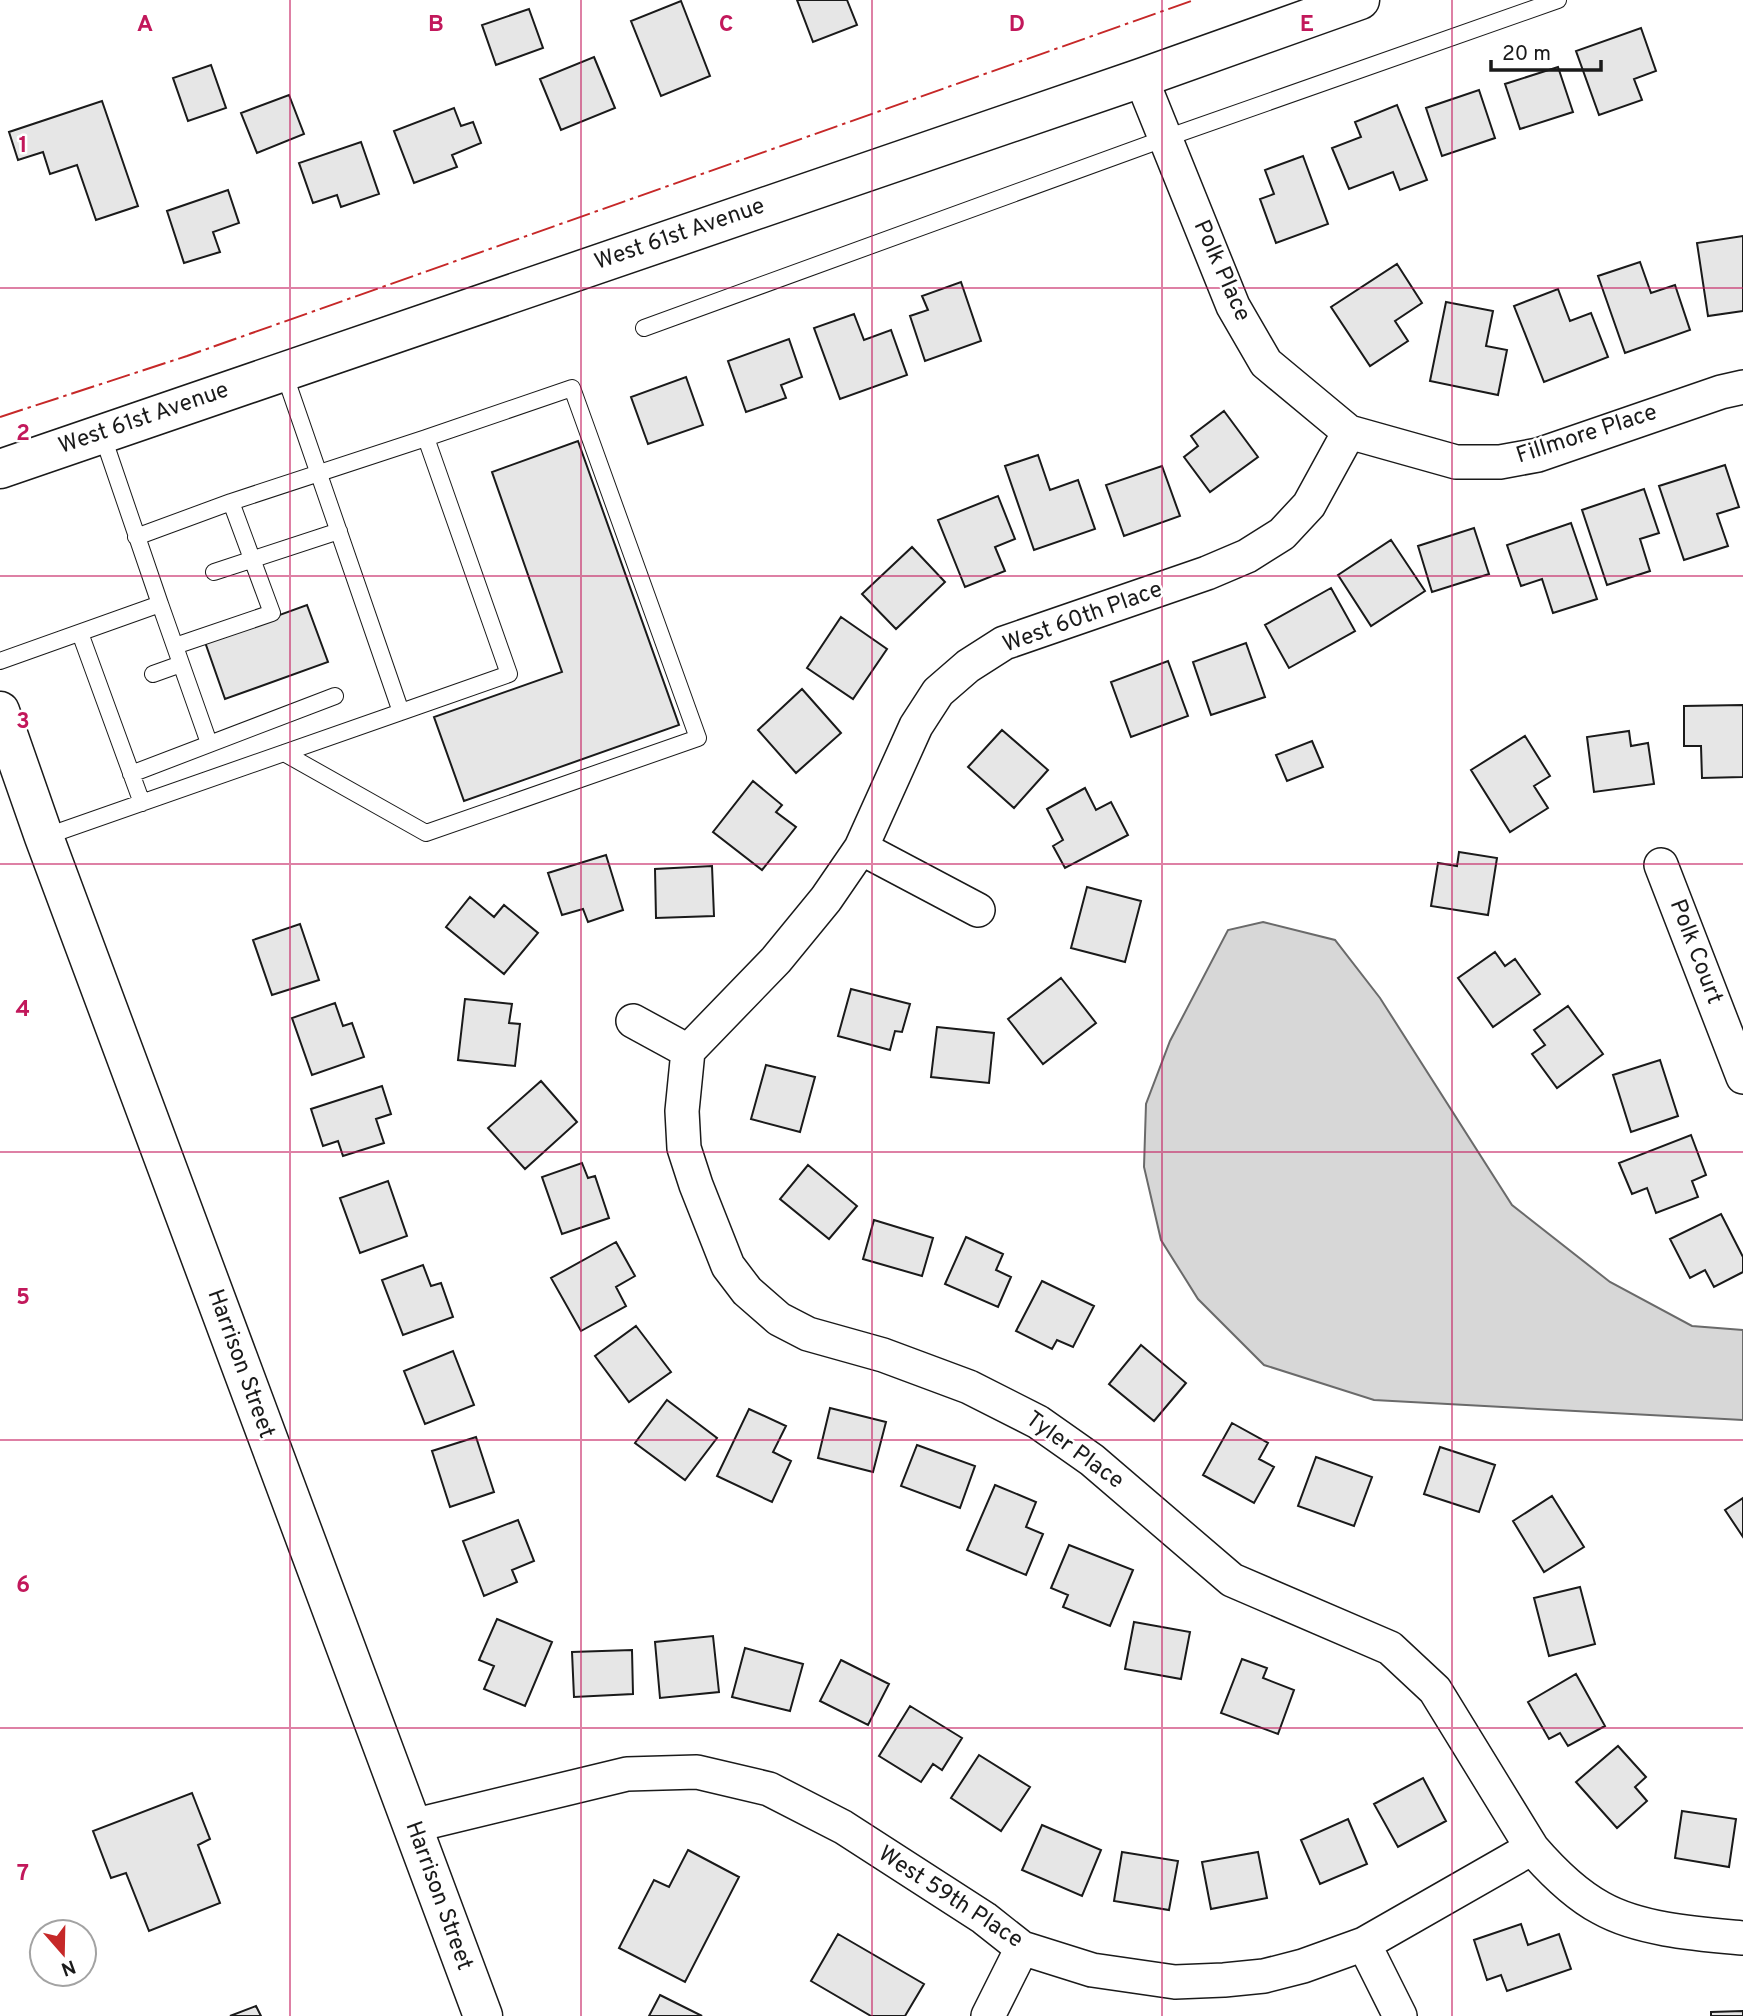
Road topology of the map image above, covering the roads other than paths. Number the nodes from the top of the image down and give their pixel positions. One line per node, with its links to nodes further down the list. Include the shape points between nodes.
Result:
1 (1360, 0): 3 (main road, West 61st Avenue)
2 (1558, 0): 4 (lane)
3 (1141, 78): 4 (street, Polk Place); 6 (main road, West 61st Avenue)
4 (1167, 138): 5 (lane); 8 (street, Polk Place, via 1233,306 1266,363)
5 (644, 328)
6 (283, 370): 9 (main road, West 61st Avenue); 12 (lane)
7 (1743, 387): 8 (street, Fillmore Place, via 1538,455 1500,462 1456,463)
8 (1349, 432): 32 (street, West 60th Place, via 1309,505 1282,534 1247,556 1004,643 968,666 938,692 916,726)
9 (102, 434): 11 (main road, West 61st Avenue); 15 (lane)
10 (426, 438): 12 (lane); 26 (lane, via 509,674); 28 (lane, via 572,388 698,738 426,833)
11 (0, 469)
12 (318, 472): 13 (lane); 14 (lane)
13 (231, 502): 15 (lane); 16 (lane)
14 (339, 531): 16 (lane); 26 (lane)
15 (136, 537): 18 (lane)
16 (252, 559): 17 (lane); 20 (lane, via 272,613)
17 (214, 572)
18 (160, 595): 19 (lane); 20 (lane)
19 (79, 633): 21 (lane); 29 (lane, via 107,692)
20 (175, 646): 22 (lane)
21 (0, 661)
22 (181, 664): 23 (lane); 27 (lane)
23 (153, 674)
24 (335, 696): 27 (lane)
25 (0, 712): 31 (main road, Harrison Street)
26 (401, 712): 28 (lane)
27 (209, 743): 29 (lane)
28 (284, 753): 30 (lane)
29 (131, 774): 30 (lane)
30 (142, 803): 31 (lane)
31 (44, 837): 38 (main road, Harrison Street)
32 (861, 848): 34 (street); 36 (street, West 60th Place, via 776,960)
33 (1661, 865): 37 (street, Polk Court)
34 (978, 910)
35 (633, 1021): 36 (street)
36 (688, 1051): 39 (street, Tyler Place, via 682,1111 684,1148 728,1266 747,1291 779,1320 808,1334 970,1387 1038,1422 1092,1460 1232,1580 1390,1648 1435,1690)
37 (1743, 1077)
38 (412, 1826): 42 (street, West 59th Place, via 627,1774 697,1772 769,1789 843,1827 984,1918); 43 (main road, Harrison Street)
39 (1532, 1848): 40 (street, via 1552,1871 1601,1908 1681,1933); 41 (street, West 59th Place)
40 (1743, 1938)
41 (1364, 1944): 42 (street, West 59th Place, via 1264,1976 1175,1982 1093,1970); 45 (street)
42 (1022, 1948): 44 (street)
43 (483, 2016)
44 (988, 2016)
45 (1400, 2016)

